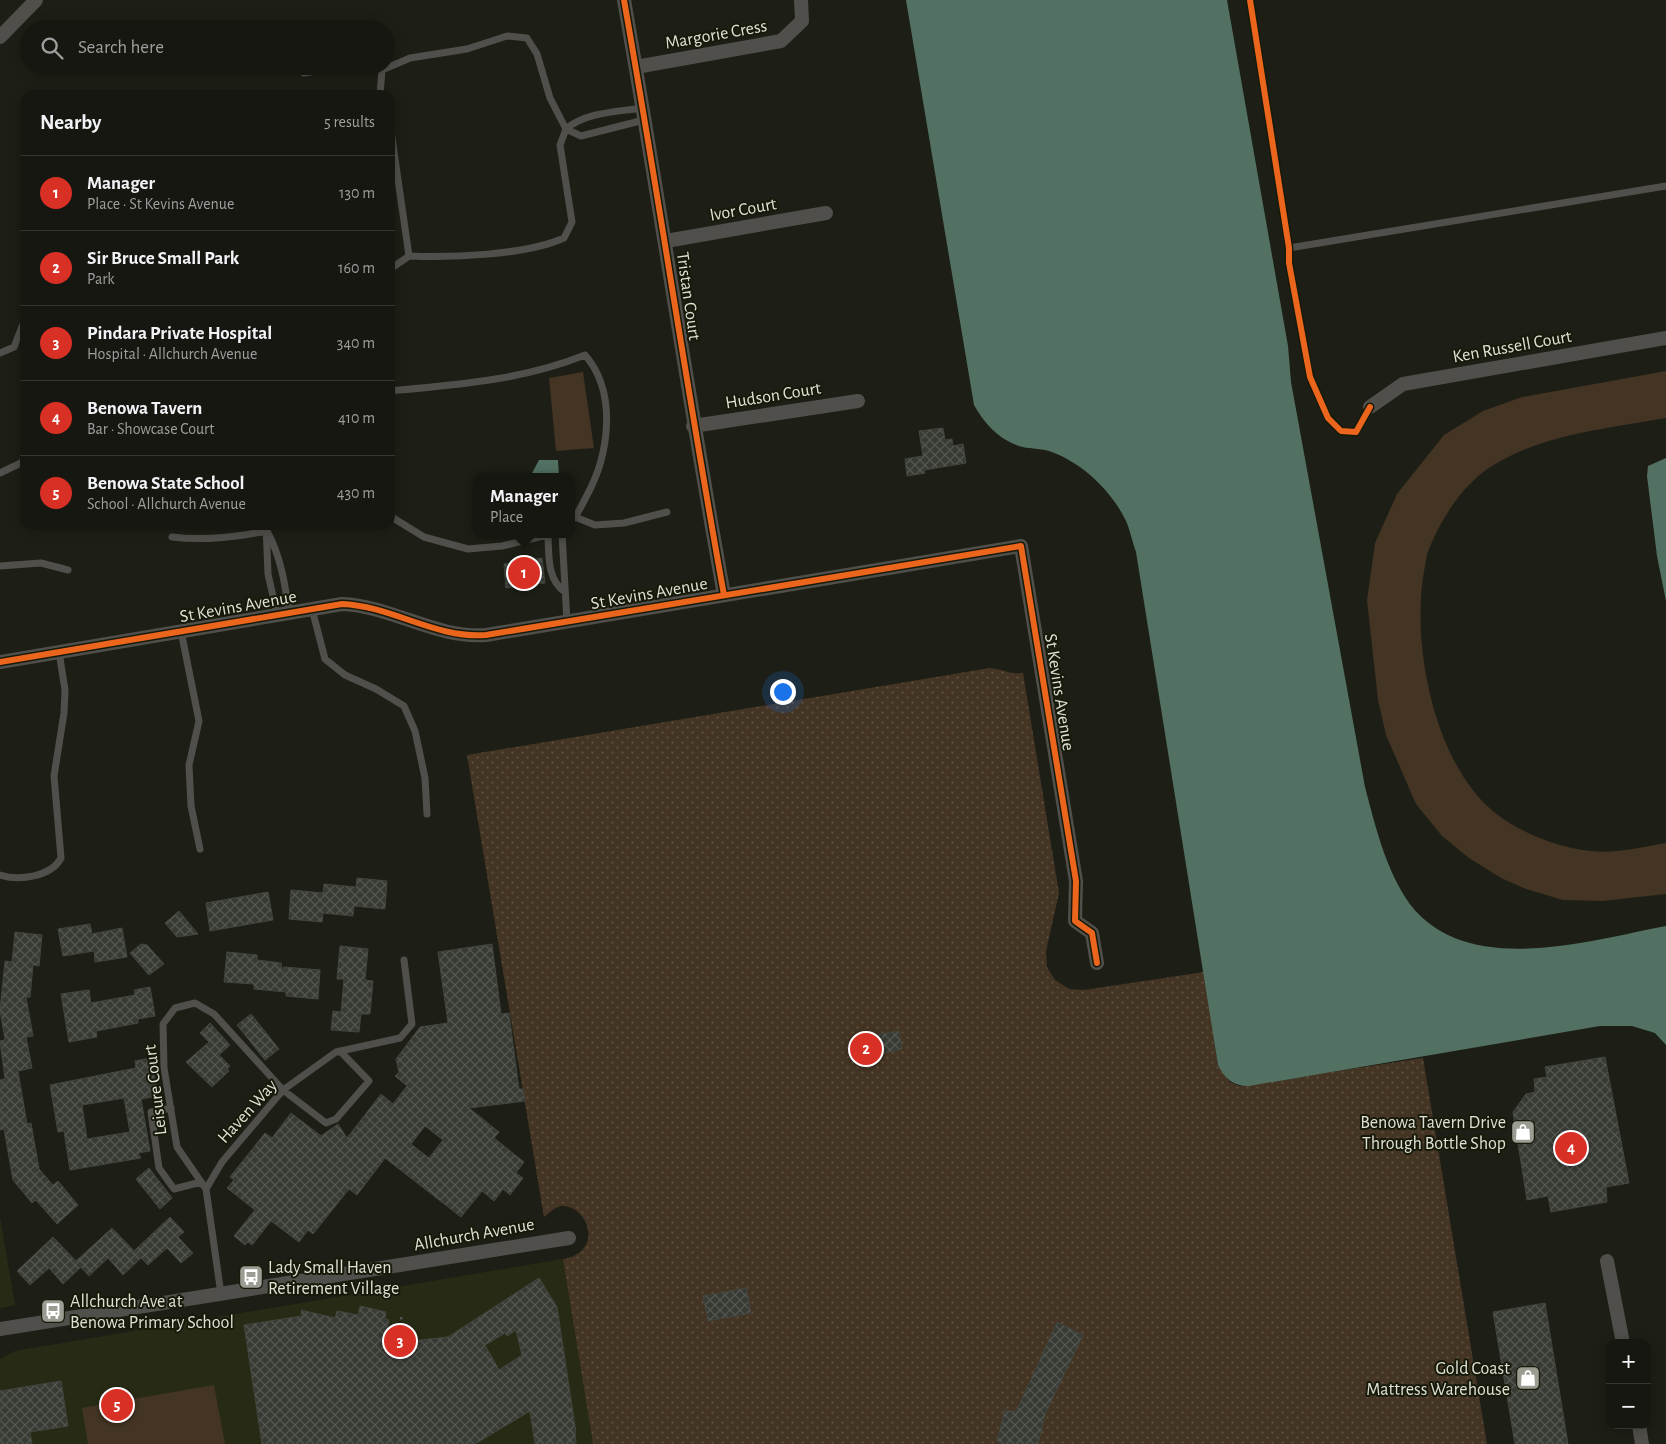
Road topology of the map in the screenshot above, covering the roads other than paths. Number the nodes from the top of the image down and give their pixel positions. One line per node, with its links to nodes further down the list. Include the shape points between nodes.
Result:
1 (36, 0): 4 (street)
2 (624, 0): 6 (street, Tristan Court)
3 (801, 0): 6 (street, Margorie Cress, via 802,21 781,41)
4 (0, 37)
5 (395, 64): 10 (lane, via 410,58 467,49 507,36 527,38 537,54 550,98)
6 (636, 67): 9 (street, Tristan Court)
7 (382, 75): 8 (lane)
8 (380, 90)
9 (643, 114): 10 (lane, via 597,115 575,122); 10 (lane, via 587,135 580,136); 14 (street, Tristan Court)
10 (566, 129): 16 (lane, via 560,145 572,222 564,238 546,246 482,254 444,258)
11 (395, 175): 16 (lane)
12 (1666, 186): 15 (lane)
13 (826, 213): 14 (street, Ivor Court)
14 (666, 241): 24 (street, Tristan Court)
15 (1290, 248)
16 (409, 256): 17 (lane)
17 (395, 266)
18 (20, 332): 20 (lane, via 14,347)
19 (1666, 338): 23 (street, Ken Russell Court, via 1403,384)
20 (0, 353)
21 (395, 391): 28 (lane, via 521,375 585,355 595,367 608,428 597,478)
22 (858, 401): 24 (street, Hudson Court)
23 (1370, 407)
24 (693, 426): 41 (street, Tristan Court)
25 (20, 463): 26 (lane)
26 (0, 473)
27 (666, 512): 30 (lane, via 624,523 595,525)
28 (575, 515)
29 (395, 519): 35 (lane, via 424,537 468,548 502,546)
30 (575, 519)
31 (259, 530): 34 (lane, via 230,538 199,540)
32 (266, 530): 43 (lane, via 268,574)
33 (267, 530): 43 (lane, via 280,564)
34 (172, 537)
35 (536, 538)
36 (549, 538): 40 (lane, via 552,578 556,586)
37 (562, 538): 40 (lane)
38 (0, 566): 39 (lane, via 41,563)
39 (68, 570)
40 (565, 592): 44 (lane)
41 (724, 595): 44 (street, St Kevins Avenue); 52 (street, St Kevins Avenue, via 1021,546 1076,881 1075,921 1092,933)
42 (312, 609): 43 (street, St Kevins Avenue); 44 (street, St Kevins Avenue, via 342,604 368,606 471,636); 48 (lane, via 325,660 345,675 404,706 415,731 425,778)
43 (283, 614): 45 (street, St Kevins Avenue)
44 (567, 622)
45 (181, 631): 46 (street, St Kevins Avenue); 49 (lane, via 199,721 189,765 191,806)
46 (59, 652): 47 (street, St Kevins Avenue); 50 (lane, via 65,690 54,776 61,858 53,868 33,875 20,878)
47 (0, 662)
48 (427, 814)
49 (200, 849)
50 (0, 875)
51 (404, 960): 53 (lane, Haven Way, via 412,1024 400,1038)
52 (1097, 963)
53 (340, 1051): 54 (lane, Haven Way); 54 (lane, Leisure Court, via 369,1081 336,1119 326,1123)
54 (283, 1090): 55 (lane, Leisure Court, via 214,1014 195,1002 175,1008 163,1024 164,1068); 57 (lane, Haven Way, via 222,1162)
55 (171, 1108): 56 (lane, Leisure Court, via 177,1147); 56 (lane, via 151,1112 160,1168 174,1188)
56 (201, 1182): 57 (lane, Leisure Court)
57 (206, 1189): 60 (lane)
58 (569, 1238): 60 (street, Allchurch Avenue)
59 (1608, 1261): 62 (street)
60 (221, 1294): 61 (street, Allchurch Avenue)
61 (0, 1329)
62 (1622, 1339)
63 (1640, 1429): 64 (street)
64 (1642, 1444)

